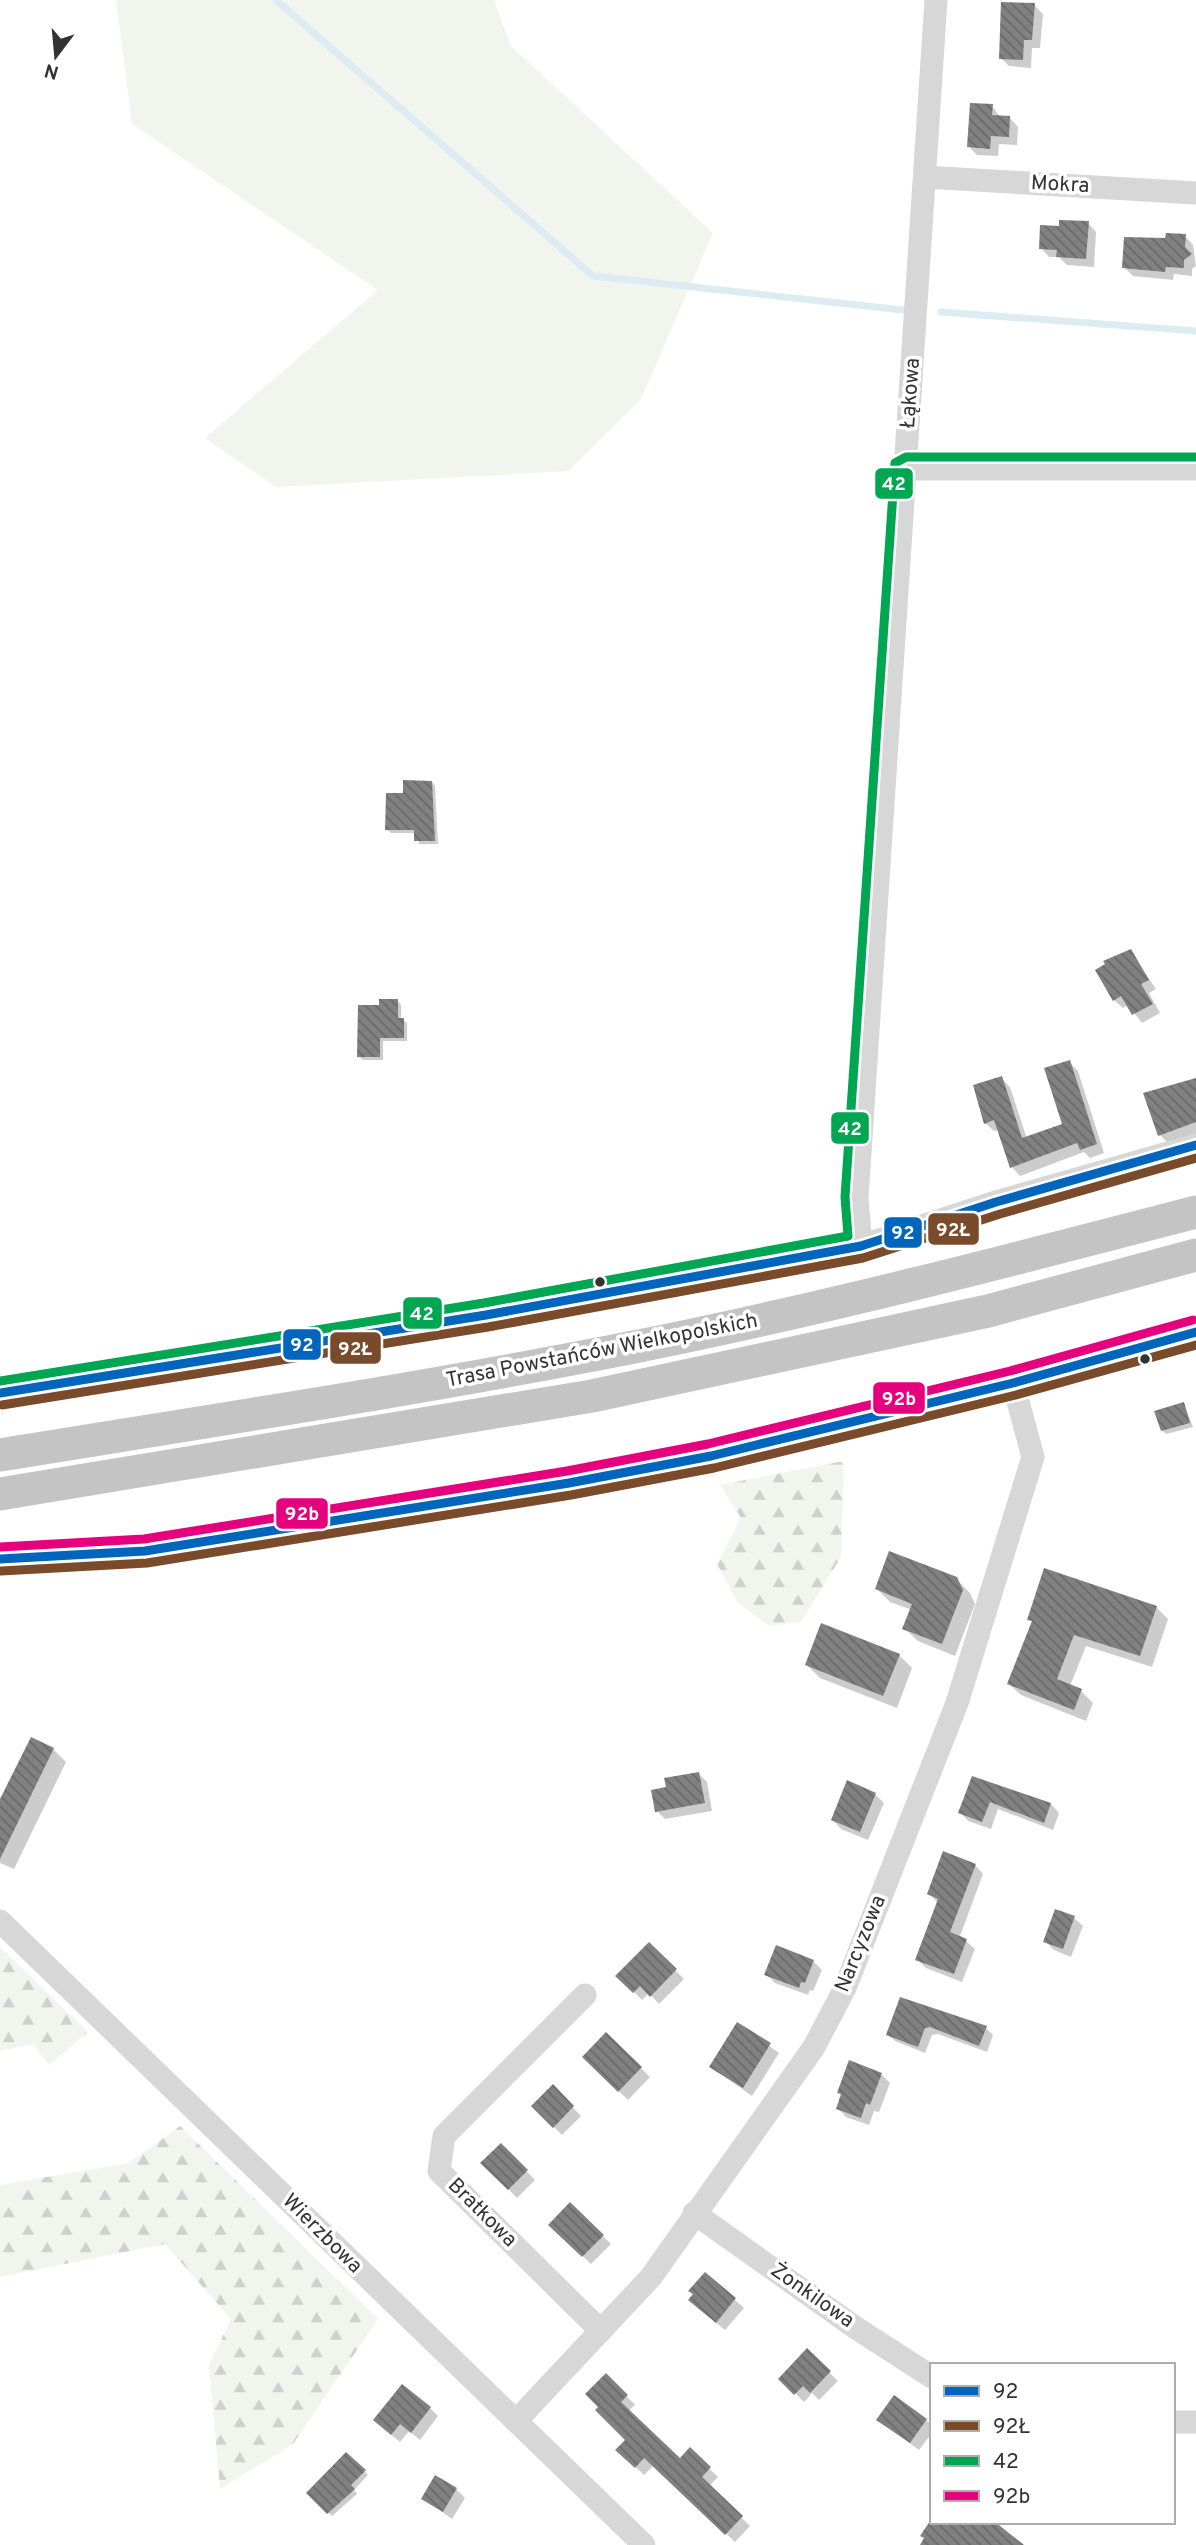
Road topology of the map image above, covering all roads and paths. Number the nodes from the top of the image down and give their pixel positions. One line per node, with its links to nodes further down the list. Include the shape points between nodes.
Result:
1 (936, 0): 2 (street, Łąkowa)
2 (925, 177): 3 (street, Mokra); 4 (street, Łąkowa)
3 (1196, 193)
4 (906, 469): 5 (street); 8 (street, Łąkowa, via 857,1198)
5 (1196, 469)
6 (1196, 1145): 8 (street)
7 (1196, 1212): 13 (highway, Trasa Powstańców Wielkopolskich, via 911,1287 632,1347 409,1389)
8 (862, 1246): 12 (street, via 486,1315)
9 (1196, 1255): 14 (highway, Trasa Powstańców Wielkopolskich, via 988,1311 592,1396)
10 (1196, 1332): 11 (street)
11 (1013, 1383): 15 (street, via 711,1456 569,1483 145,1551); 18 (street, Narcyzowa, via 1033,1457 957,1703 845,1988 814,2047)
12 (0, 1393)
13 (0, 1455)
14 (0, 1494)
15 (0, 1559)
16 (0, 1922): 21 (street, Wierzbowa)
17 (585, 1995): 19 (street, Bratkowa, via 444,2136 439,2171)
18 (694, 2213): 19 (street, Narcyzowa, via 651,2277); 20 (street, Żonkilowa)
19 (600, 2331): 21 (street, Narcyzowa)
20 (930, 2376)
21 (516, 2421): 24 (street, Wierzbowa)
22 (1175, 2422): 23 (street)
23 (1196, 2422)
24 (644, 2545)

